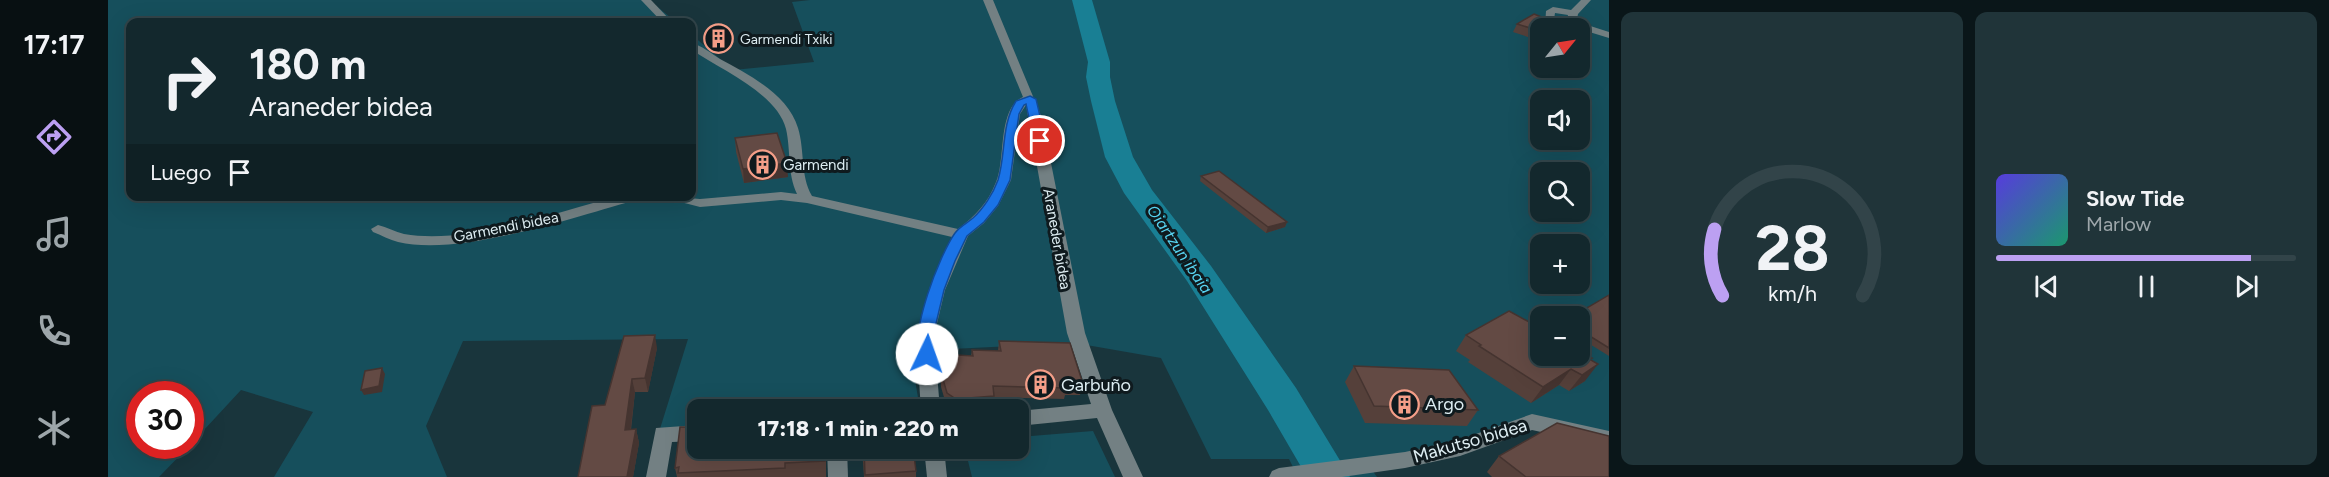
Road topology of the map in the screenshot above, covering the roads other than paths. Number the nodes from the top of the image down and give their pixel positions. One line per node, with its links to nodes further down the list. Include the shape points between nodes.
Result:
1 (646, 0): 5 (street)
2 (988, 0): 9 (street, Araneder bidea)
3 (1586, 0): 4 (street)
4 (1573, 13): 6 (street, via 1552,10); 7 (street, via 1577,25)
5 (663, 18)
6 (1549, 18)
7 (1609, 35)
8 (696, 48): 10 (street, via 746,77 780,107 793,129 800,190)
9 (1030, 99): 14 (street, via 1020,103 1014,114 1004,180 993,203 980,220); 16 (street, Araneder bidea, via 1076,333)
10 (807, 199): 12 (street, via 781,196); 14 (street)
11 (616, 201): 13 (street, Garmendi bidea, via 516,228 428,241 400,240)
12 (693, 201)
13 (378, 229)
14 (961, 234): 15 (street, via 937,290 925,336)
15 (930, 399)
16 (1103, 410): 17 (street); 25 (street, Araneder bidea)
17 (1029, 418)
18 (687, 433): 22 (street, via 663,434)
19 (1609, 439): 26 (street, Makutso bidea, via 1532,422 1460,448)
20 (837, 459): 23 (street)
21 (935, 459): 24 (street)
22 (656, 477)
23 (838, 477)
24 (937, 477)
25 (1133, 477)
26 (1278, 477)

